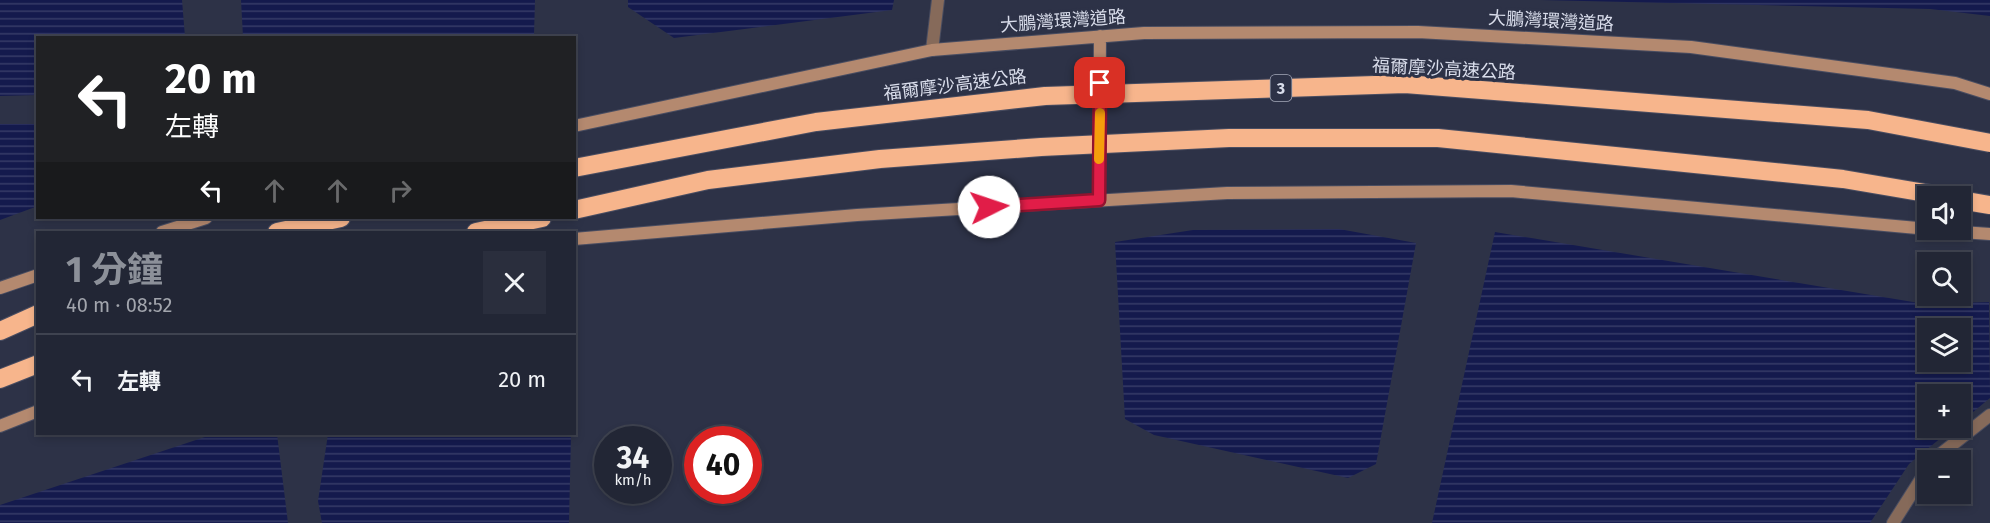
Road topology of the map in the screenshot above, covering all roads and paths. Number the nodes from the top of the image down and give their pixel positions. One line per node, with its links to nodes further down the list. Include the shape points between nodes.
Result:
1 (938, 0): 3 (lane)
2 (1100, 36): 3 (street, 大鵬灣環灣道路); 4 (street, 大鵬灣環灣道路, via 1419,32 1691,47 1955,83); 9 (street)
3 (932, 50): 5 (street, 大鵬灣環灣道路)
4 (1990, 94)
5 (576, 126)
6 (1990, 143): 7 (highway, 福爾摩沙高速公路 / 3, bridge, via 1868,120 1405,84 1045,96 816,122)
7 (576, 168)
8 (1917, 192): 12 (highway, bridge, via 1843,179 1437,138 1229,138 880,159 708,180)
9 (1099, 200): 16 (street, via 1227,193 1510,191); 22 (street)
10 (1971, 202): 11 (highway)
11 (1990, 205)
12 (576, 210)
13 (203, 219): 17 (street)
14 (336, 219): 18 (highway)
15 (537, 219): 19 (highway)
16 (1917, 228)
17 (165, 231)
18 (282, 231)
19 (481, 231)
20 (1971, 233): 21 (street)
21 (1990, 234)
22 (576, 239)
23 (36, 275): 24 (street)
24 (0, 288)
25 (36, 315): 26 (highway)
26 (0, 331)
27 (36, 365): 28 (highway)
28 (0, 379)
29 (36, 412): 31 (street)
30 (1990, 415): 32 (lane)
31 (0, 426)
32 (1946, 450)
33 (1917, 485): 34 (lane)
34 (1893, 523)

